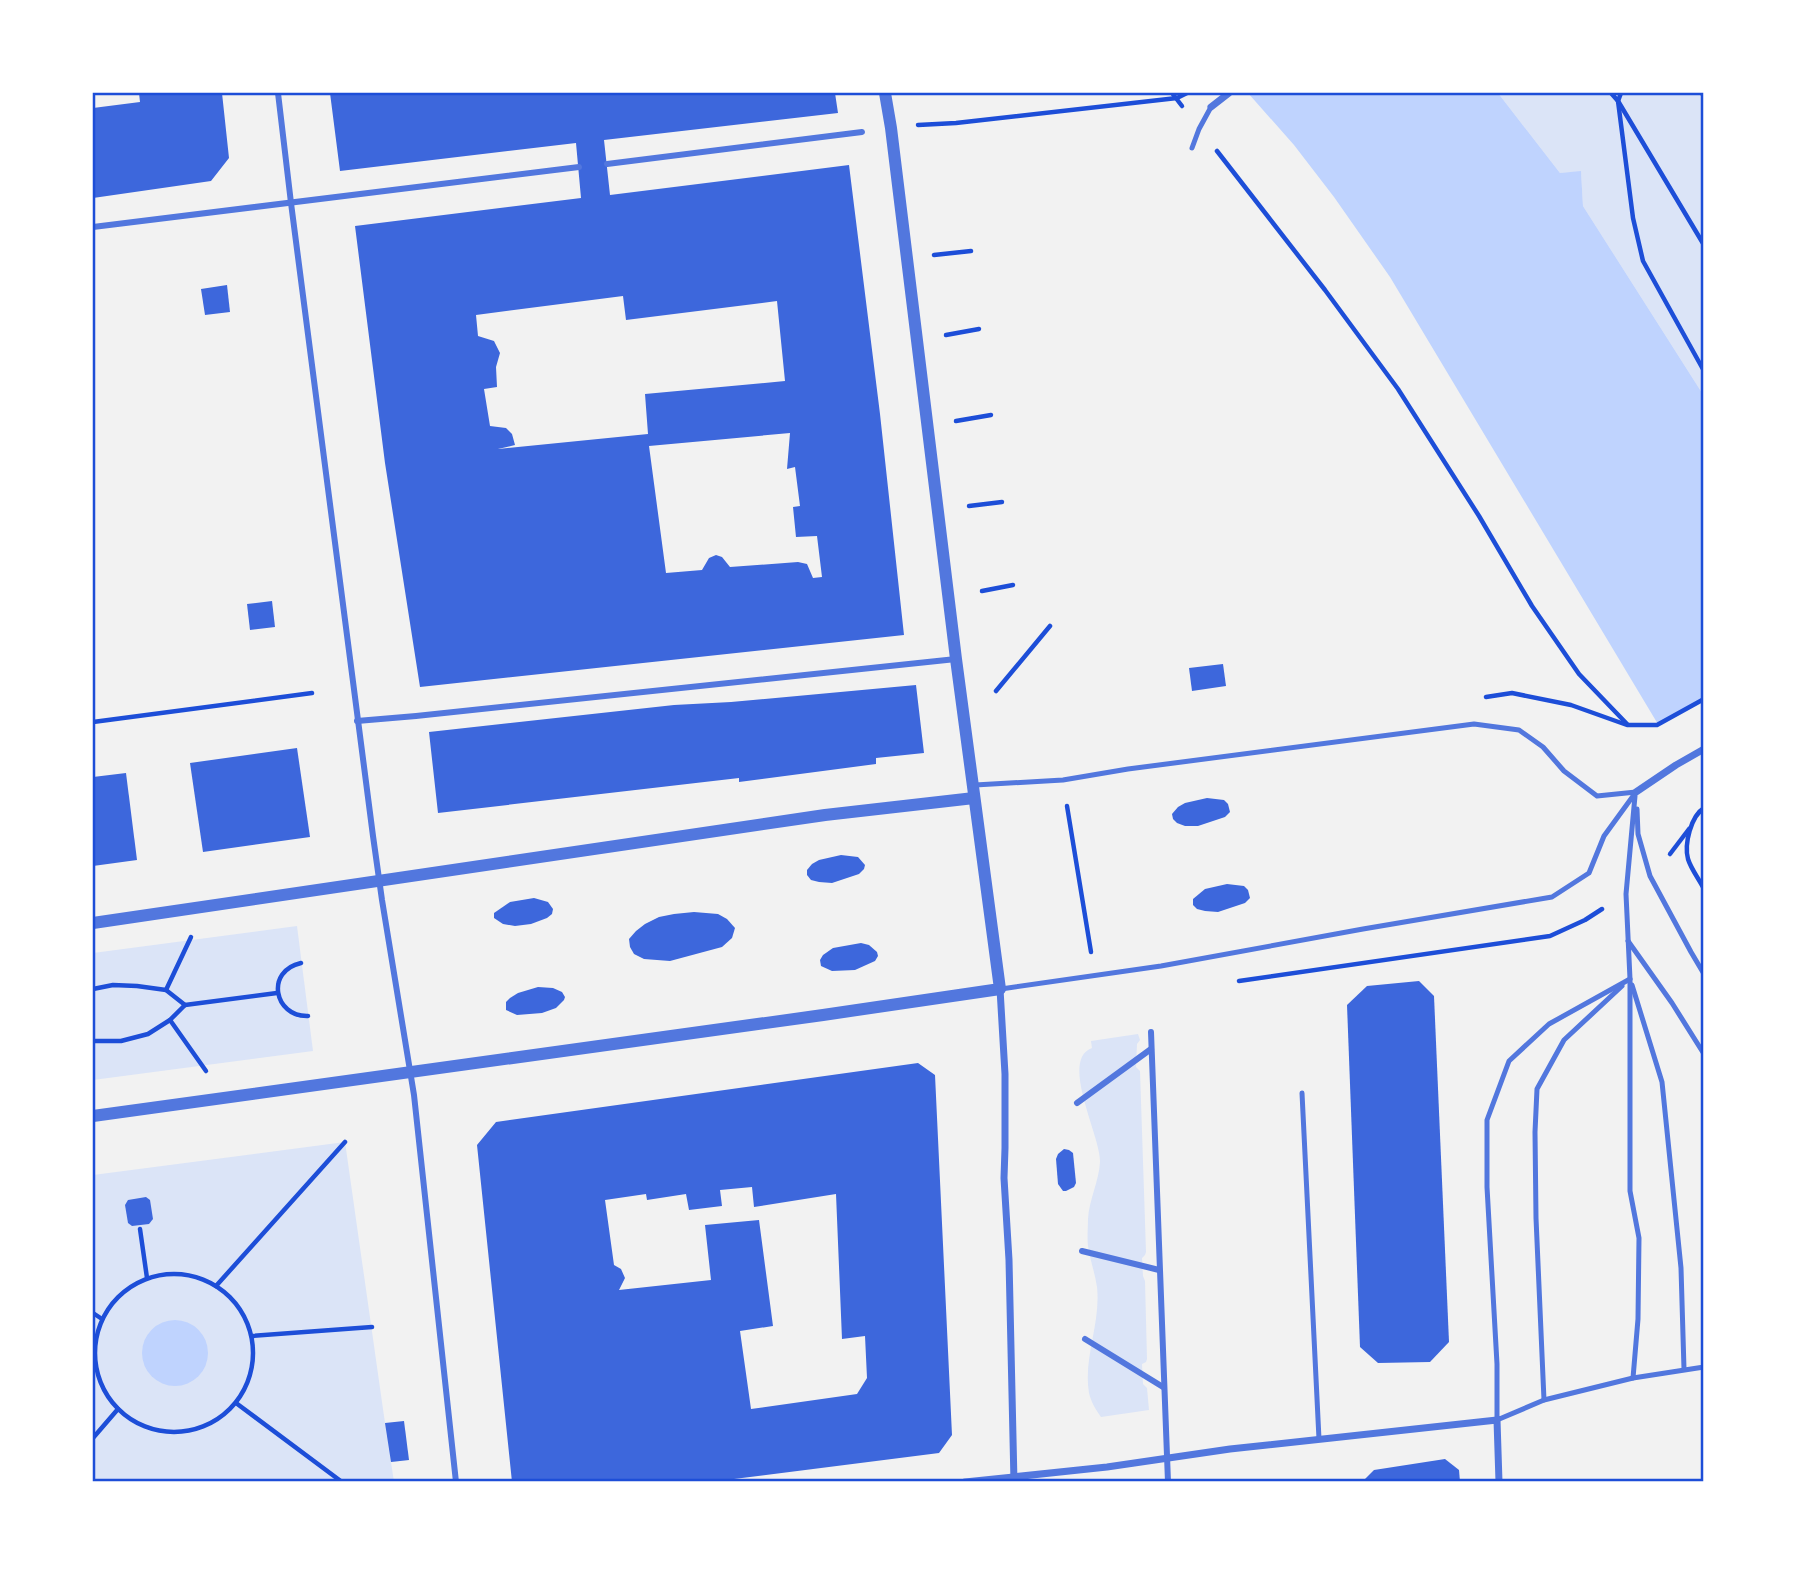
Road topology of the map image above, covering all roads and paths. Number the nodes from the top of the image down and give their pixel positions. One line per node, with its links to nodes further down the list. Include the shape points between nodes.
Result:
1 (278, 93): 17 (street)
2 (885, 93): 11 (street)
3 (1172, 93): 8 (path)
4 (1187, 93): 8 (path)
5 (1229, 93): 10 (street)
6 (1611, 93): 9 (path)
7 (1621, 93): 9 (path)
8 (1177, 98): 11 (path)
9 (1618, 101): 19 (path); 24 (path, via 1643,261)
10 (1211, 107): 14 (lane)
11 (891, 128): 32 (street)
12 (862, 132): 15 (street)
13 (1213, 146): 35 (path, via 1398,389 1579,674 1627,725 1657,725)
14 (1192, 148)
15 (607, 164)
16 (579, 167): 17 (street)
17 (291, 203): 18 (street); 36 (street)
18 (93, 227)
19 (1704, 245)
20 (971, 251): 21 (path)
21 (932, 255)
22 (979, 329): 23 (path)
23 (944, 335)
24 (1704, 371)
25 (991, 415): 26 (path)
26 (956, 421)
27 (1002, 502): 28 (path)
28 (969, 506)
29 (1013, 585): 30 (path)
30 (982, 591)
31 (1050, 626): 33 (path)
32 (956, 659): 36 (street); 40 (street)
33 (996, 691)
34 (312, 693): 37 (path)
35 (1704, 699)
36 (358, 721): 43 (street)
37 (93, 722)
38 (1704, 749): 41 (street)
39 (1063, 780): 40 (lane); 41 (lane, via 1474,724 1519,730 1597,796); 50 (path)
40 (973, 791): 43 (street); 53 (street)
41 (1636, 792): 47 (lane, via 1626,894); 49 (lane, via 1638,834 1650,876); 50 (lane, via 1604,836 1589,873 1552,897)
42 (1704, 808): 44 (path, via 1689,829 1688,858)
43 (379, 880): 45 (street); 63 (street)
44 (1704, 889)
45 (93, 923)
46 (196, 927): 54 (path)
47 (1628, 941): 51 (lane); 62 (lane)
48 (300, 963): 55 (path, via 280,976)
49 (1704, 974)
50 (1095, 976): 53 (lane)
51 (1630, 979): 81 (lane, via 1661,1083 1681,1268); 82 (lane, via 1630,1191 1639,1238); 84 (lane, via 1564,1040 1537,1089 1536,1219); 87 (lane, via 1549,1024 1509,1061 1487,1120)
52 (93, 989): 54 (path, via 113,985)
53 (1000, 989): 63 (street); 91 (street)
54 (166, 990): 56 (path)
55 (277, 993): 56 (path); 57 (path, via 285,1008)
56 (185, 1005): 58 (path)
57 (308, 1016)
58 (170, 1020): 60 (path, via 148,1034 121,1041); 64 (path)
59 (1151, 1032): 61 (street)
60 (93, 1041)
61 (1151, 1049): 66 (street); 71 (street)
62 (1704, 1054)
63 (409, 1071): 67 (street); 93 (street)
64 (208, 1074)
65 (1302, 1093): 89 (lane)
66 (1077, 1103)
67 (98, 1115)
68 (345, 1142): 73 (path)
69 (141, 1229): 72 (path)
70 (1082, 1251): 71 (street)
71 (1159, 1270): 83 (street)
72 (147, 1278): 73 (path, via 183,1274); 75 (path, via 117,1297)
73 (216, 1286): 77 (path, via 232,1299)
74 (93, 1312): 75 (path)
75 (102, 1319): 79 (path)
76 (372, 1327): 77 (path)
77 (252, 1336): 85 (path, via 254,1357 248,1382)
78 (1085, 1339): 83 (street)
79 (94, 1367): 86 (path)
80 (1704, 1367): 81 (lane)
81 (1684, 1369): 82 (lane)
82 (1633, 1378): 84 (lane)
83 (1163, 1387): 90 (street)
84 (1544, 1400): 87 (lane)
85 (236, 1403): 86 (path, via 223,1416 181,1432 149,1429); 92 (path)
86 (118, 1409): 88 (path)
87 (1497, 1420): 89 (street); 96 (street)
88 (93, 1438)
89 (1319, 1439): 90 (street)
90 (1166, 1457): 91 (street); 95 (street)
91 (1014, 1480): 94 (street)
92 (342, 1482)
93 (456, 1482)
94 (965, 1482)
95 (1168, 1482)
96 (1499, 1482)

